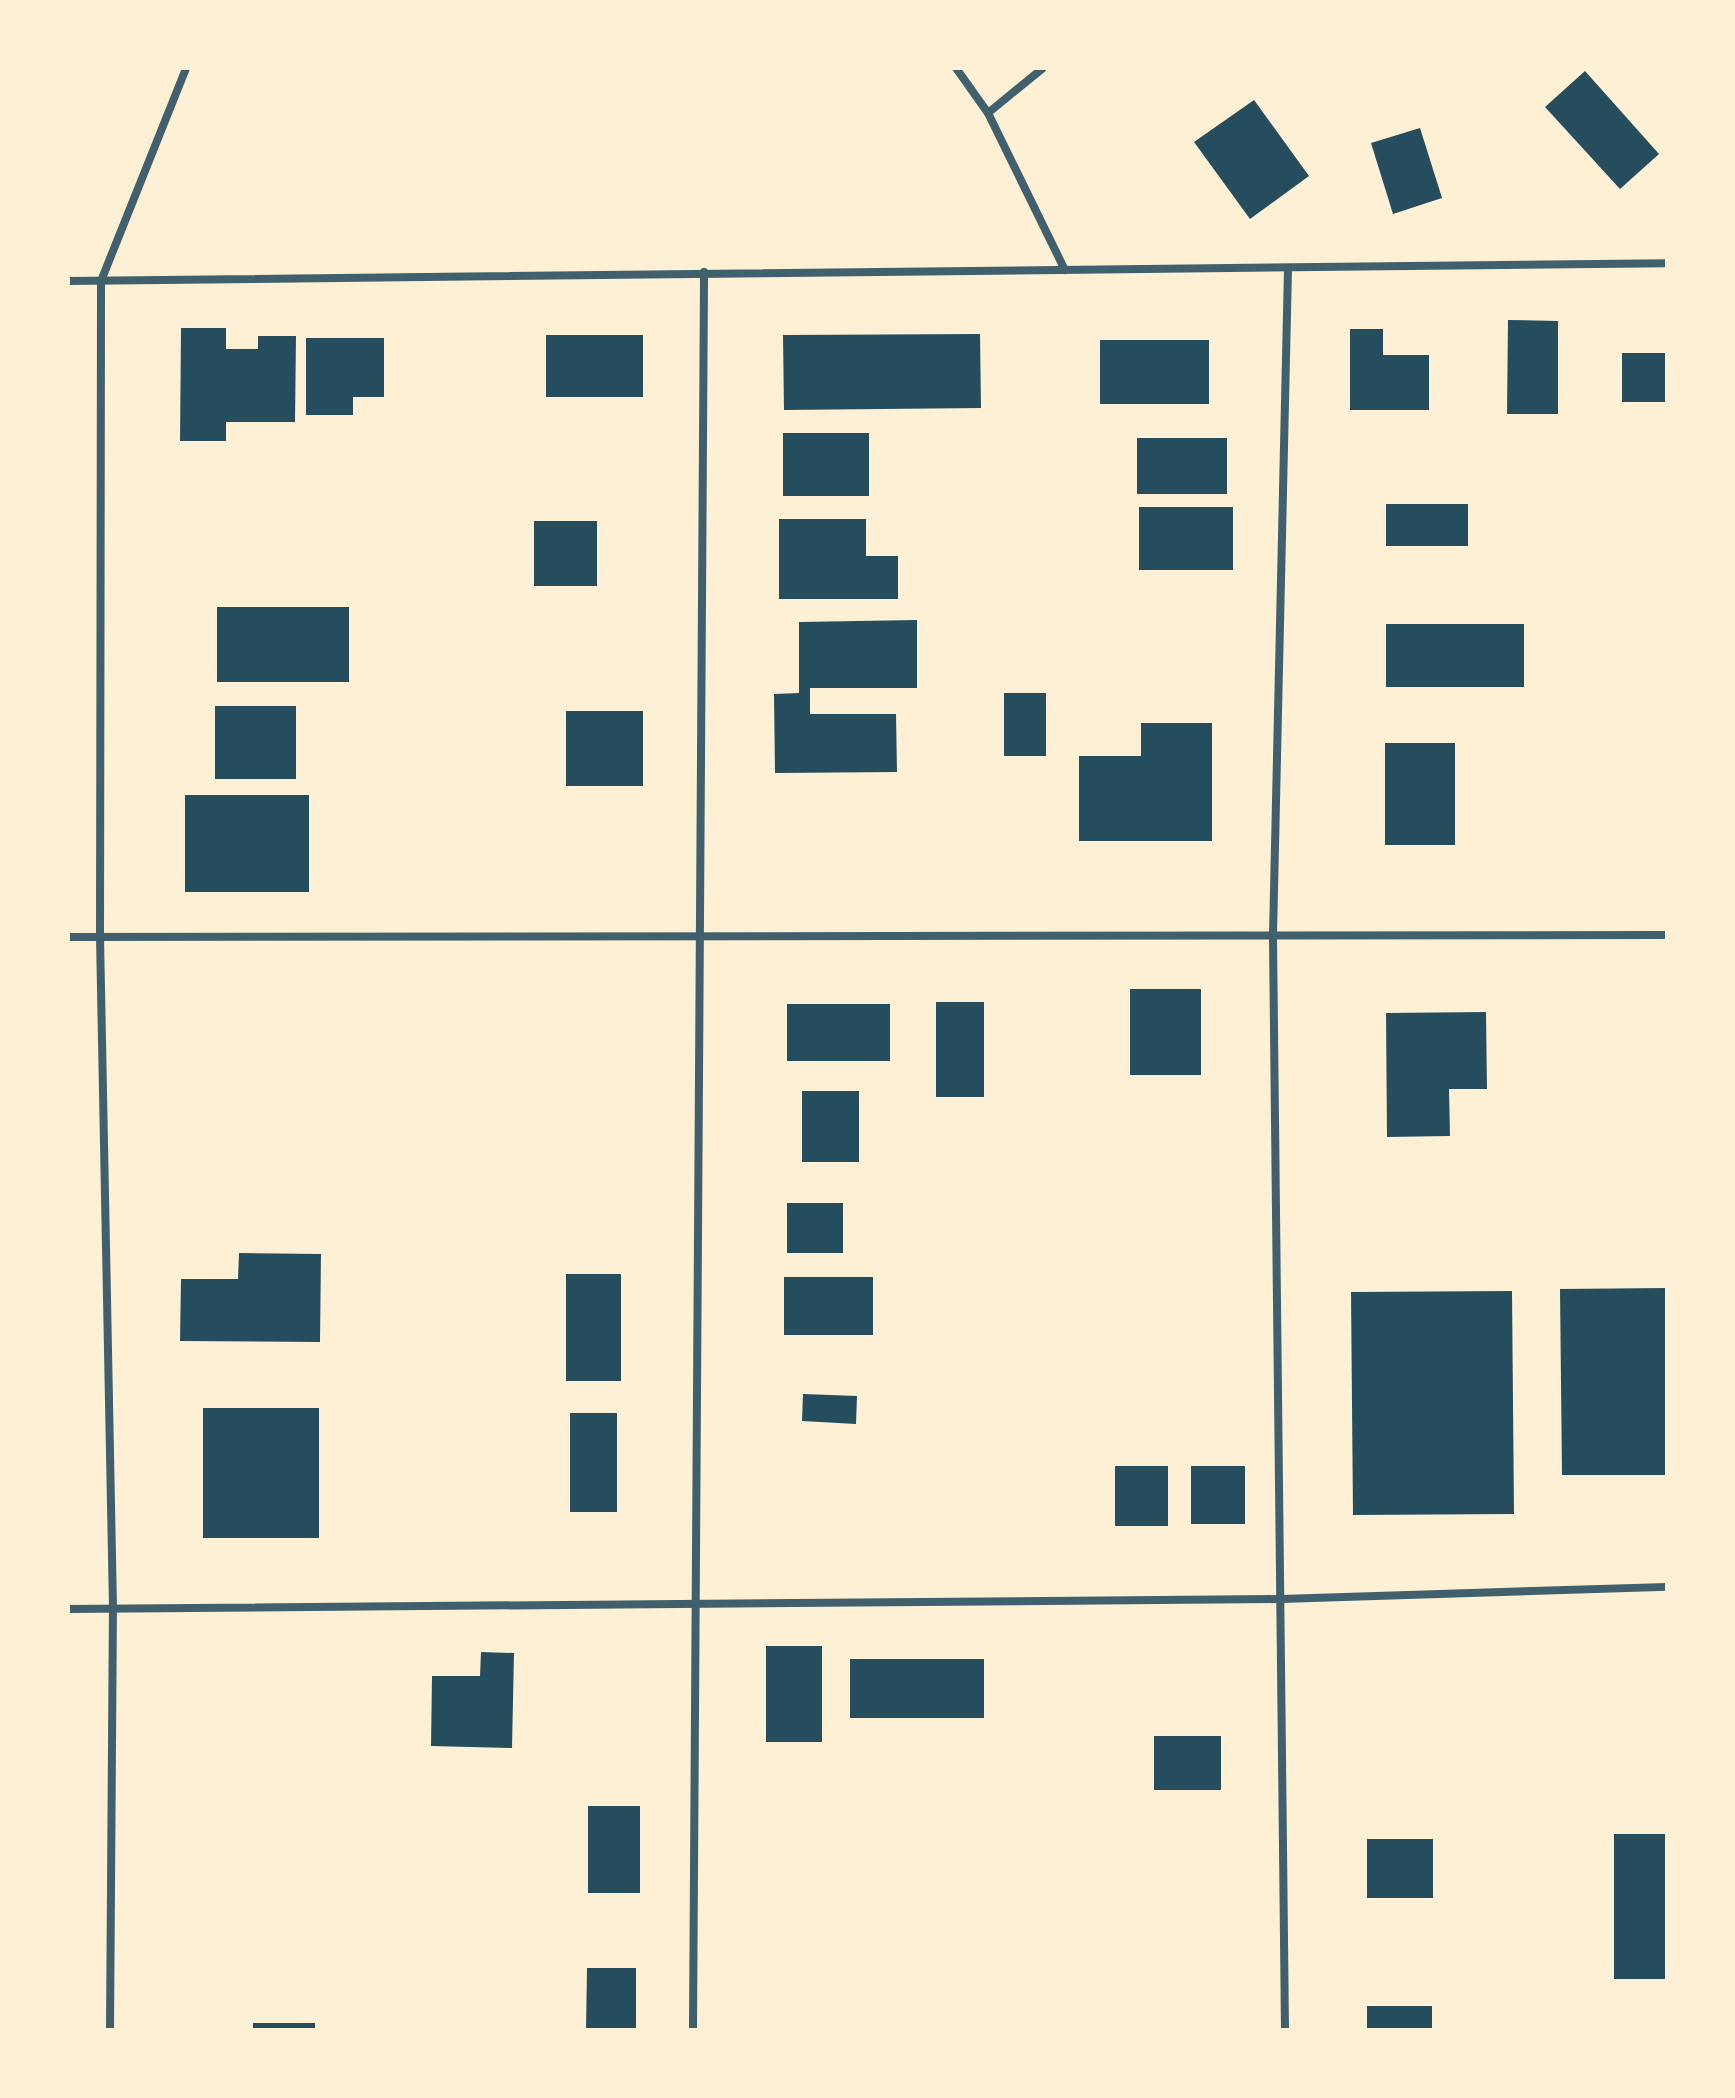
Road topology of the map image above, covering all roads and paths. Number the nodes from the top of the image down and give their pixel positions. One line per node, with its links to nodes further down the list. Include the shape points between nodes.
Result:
1 (186, 68): 10 (street)
2 (956, 68): 4 (street)
3 (1043, 68): 4 (street)
4 (988, 113): 6 (street)
5 (1667, 263): 7 (street)
6 (1065, 270): 7 (street); 8 (street)
7 (1288, 271): 11 (street)
8 (704, 272): 10 (street); 15 (street)
9 (68, 281): 10 (street)
10 (101, 281): 14 (street)
11 (1273, 935): 12 (street); 15 (street); 17 (street)
12 (1667, 935)
13 (68, 937): 14 (street)
14 (100, 937): 15 (street); 19 (street)
15 (700, 937): 18 (street)
16 (1667, 1587): 17 (street)
17 (1281, 1599): 18 (street); 23 (street)
18 (696, 1604): 19 (street); 22 (street)
19 (113, 1608): 20 (street); 21 (street)
20 (68, 1609)
21 (110, 2030)
22 (693, 2030)
23 (1285, 2030)

